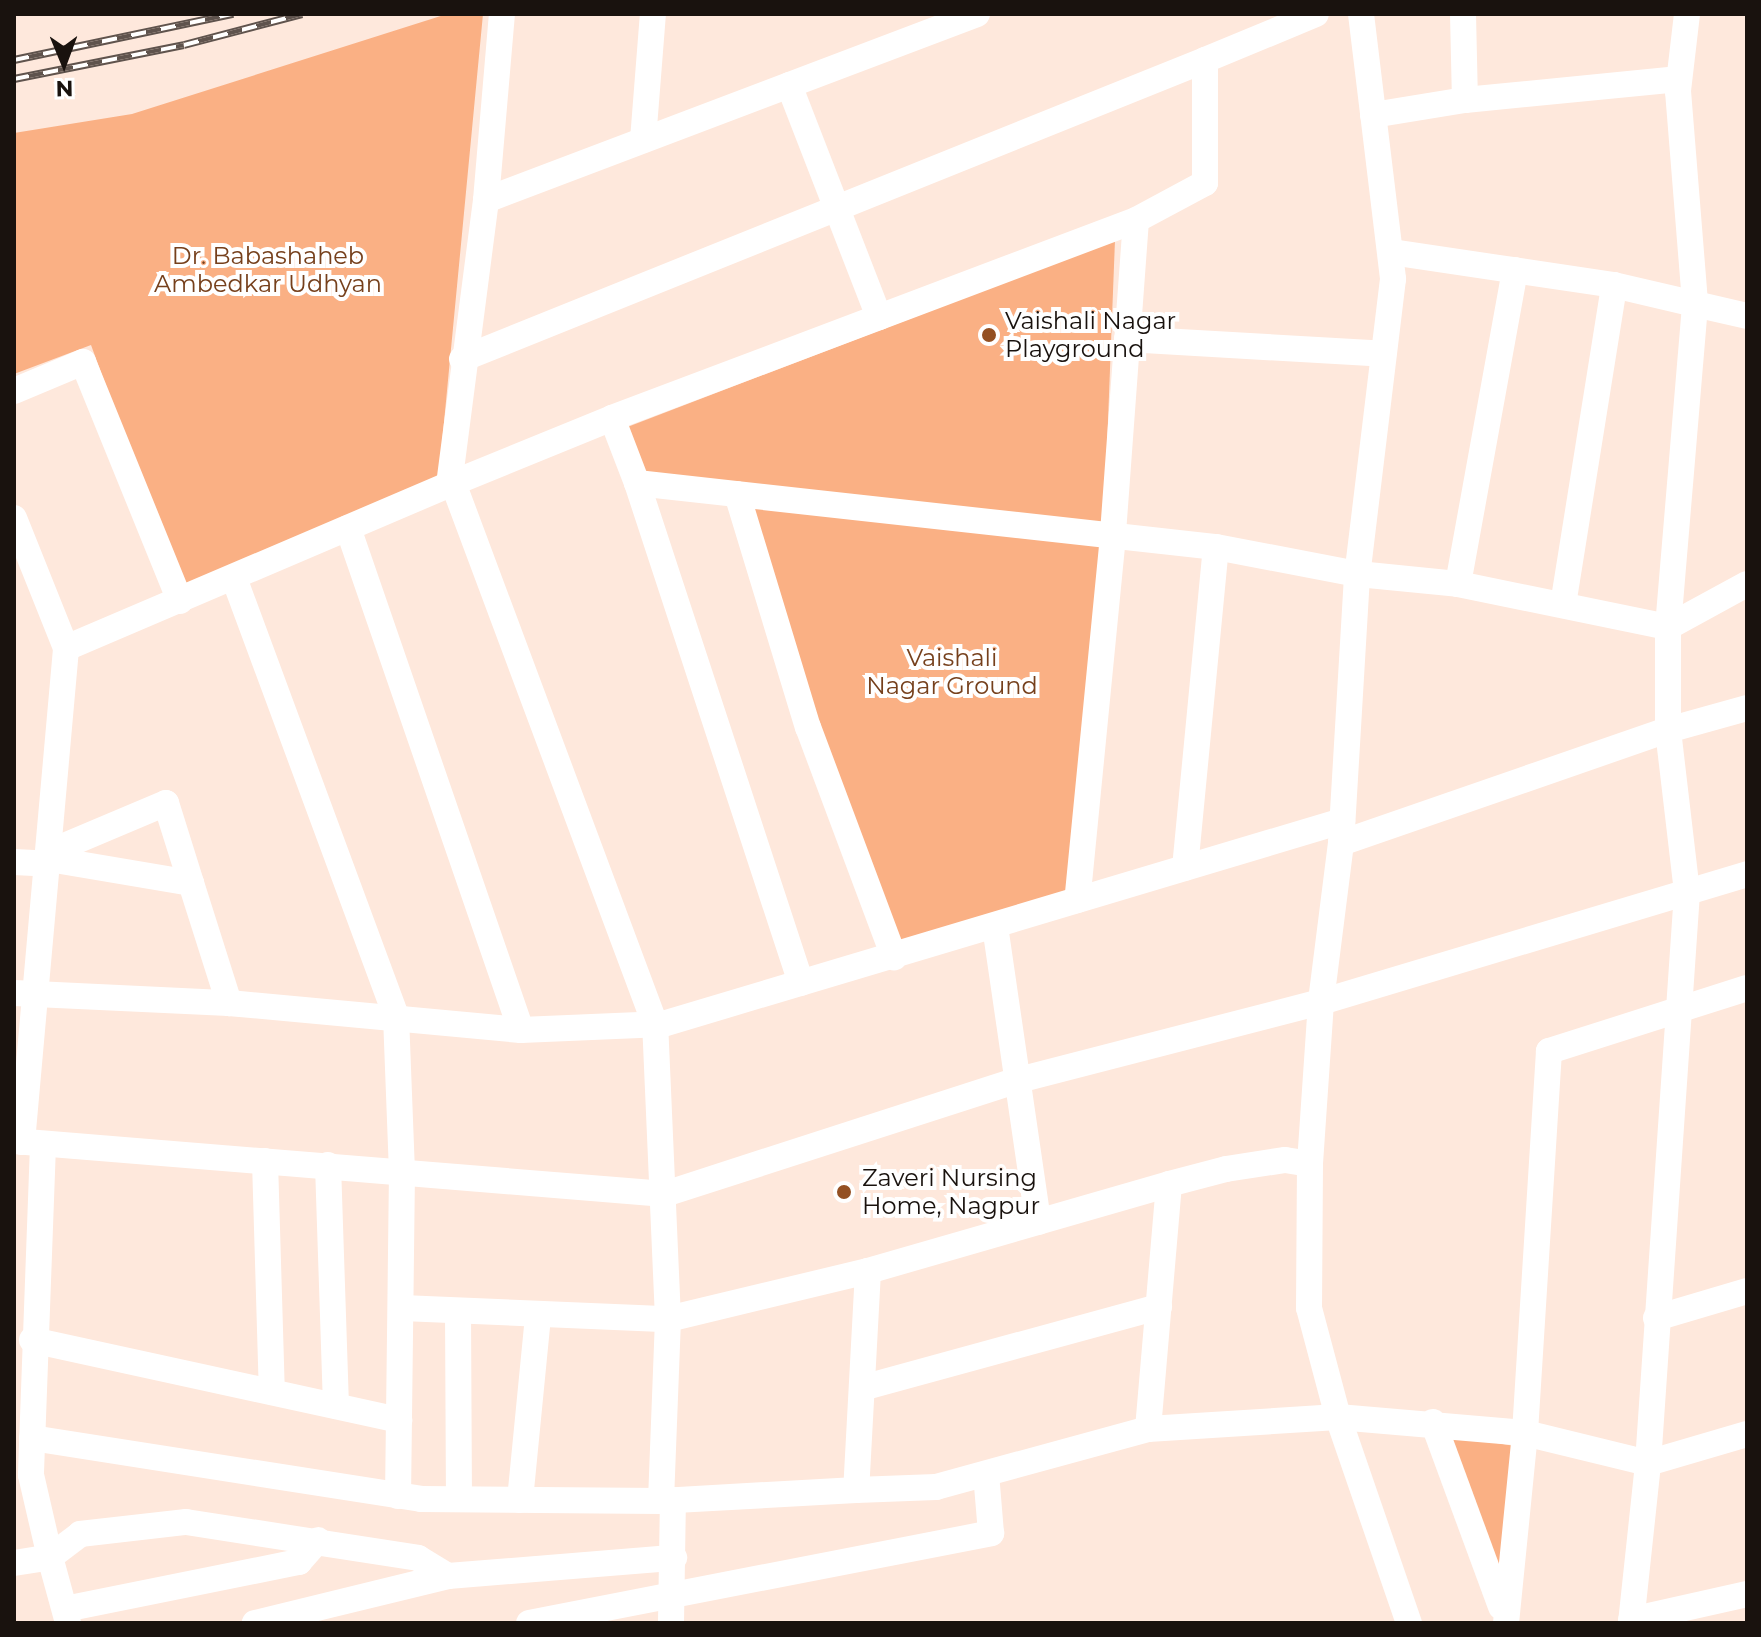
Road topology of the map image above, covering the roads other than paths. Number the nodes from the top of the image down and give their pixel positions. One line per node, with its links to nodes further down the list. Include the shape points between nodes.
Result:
1 (502, 14): 14 (street)
2 (653, 14): 13 (street)
3 (977, 14): 10 (street)
4 (1316, 14): 8 (street)
5 (1361, 14): 12 (street)
6 (1463, 14): 11 (street)
7 (1687, 14): 9 (street)
8 (1205, 60): 15 (street); 16 (street, via 1205,183)
9 (1679, 79): 11 (street); 20 (street)
10 (789, 85): 13 (street); 15 (street)
11 (1465, 100): 12 (street)
12 (1373, 115): 17 (street)
13 (643, 140): 14 (street)
14 (486, 200): 25 (street)
15 (835, 209): 22 (street); 25 (street)
16 (1136, 220): 22 (street); 23 (street)
17 (1390, 252): 18 (street); 24 (street, via 1393,279)
18 (1515, 270): 19 (street); 37 (street)
19 (1614, 285): 20 (street); 40 (street)
20 (1695, 304): 21 (street); 41 (street)
21 (1747, 316)
22 (879, 317): 27 (street)
23 (1127, 339): 24 (street); 33 (street)
24 (1384, 354): 35 (street)
25 (462, 359): 29 (street)
26 (14, 391): 39 (street, via 83,362)
27 (612, 418): 28 (street); 29 (street)
28 (637, 483): 30 (street); 55 (street)
29 (451, 484): 32 (street); 62 (street)
30 (737, 494): 33 (street); 54 (street, via 808,727)
31 (16, 528): 42 (street)
32 (348, 528): 36 (street); 63 (street)
33 (1113, 536): 34 (street); 52 (street)
34 (1216, 547): 35 (street); 48 (street)
35 (1358, 574): 37 (street); 45 (street)
36 (234, 578): 39 (street); 61 (street)
37 (1458, 584): 40 (street)
38 (1747, 584): 41 (street)
39 (180, 601): 42 (street)
40 (1563, 605): 41 (street)
41 (1668, 627): 44 (street)
42 (66, 648): 46 (street)
43 (1747, 708): 44 (street)
44 (1668, 730): 45 (street); 51 (street)
45 (1341, 832): 48 (street); 58 (street)
46 (49, 858): 47 (street); 50 (street); 50 (street, via 166,803); 57 (street)
47 (14, 862)
48 (1185, 868): 52 (street)
49 (1747, 874): 51 (street)
50 (191, 883): 59 (street)
51 (1687, 892): 58 (street); 60 (street)
52 (1077, 900): 53 (street)
53 (995, 926): 54 (street); 64 (street)
54 (894, 957): 55 (street)
55 (801, 983): 62 (street)
56 (1747, 988): 60 (street)
57 (25, 994): 59 (street); 65 (street)
58 (1321, 1002): 64 (street); 67 (street)
59 (229, 1003): 61 (street)
60 (1678, 1011): 79 (street); 89 (street, via 1549,1051)
61 (396, 1016): 63 (street); 69 (street)
62 (655, 1024): 63 (street); 71 (street)
63 (521, 1030)
64 (1019, 1080): 71 (street); 72 (street)
65 (26, 1143): 66 (street); 81 (street)
66 (265, 1161): 68 (street); 83 (street)
67 (1310, 1164): 70 (street, via 1271,1162); 85 (street, via 1309,1308)
68 (328, 1165): 69 (street); 84 (street)
69 (402, 1171): 71 (street); 76 (street)
70 (1169, 1184): 72 (street); 75 (street)
71 (665, 1194): 80 (street)
72 (1038, 1222): 73 (street)
73 (868, 1271): 80 (street); 82 (street)
74 (1747, 1291): 79 (street)
75 (1159, 1307): 82 (street); 88 (street)
76 (402, 1308): 77 (street); 86 (street)
77 (458, 1312): 78 (street); 97 (street)
78 (538, 1318): 80 (street); 98 (street)
79 (1656, 1318): 92 (street)
80 (668, 1319): 99 (street)
81 (32, 1340): 83 (street); 91 (street)
82 (862, 1388): 95 (street)
83 (272, 1392): 84 (street)
84 (336, 1406): 86 (street)
85 (1338, 1417): 87 (street); 88 (street); 113 (street)
86 (399, 1420): 96 (street)
87 (1433, 1422): 89 (street); 108 (street)
88 (1148, 1429): 93 (street)
89 (1525, 1433): 92 (street); 108 (street)
90 (1747, 1434): 92 (street)
91 (32, 1438): 94 (street); 96 (street)
92 (1648, 1463): 109 (street)
93 (986, 1474): 95 (street, via 936,1487); 105 (street, via 991,1533)
94 (23, 1476): 101 (street)
95 (856, 1490): 99 (street)
96 (398, 1496): 97 (street)
97 (459, 1499): 98 (street)
98 (520, 1500): 99 (street)
99 (667, 1501): 102 (street)
100 (318, 1540): 101 (street, via 186,1522 80,1534); 104 (street, via 418,1558); 107 (street, via 299,1562)
101 (50, 1557): 103 (street); 107 (street)
102 (674, 1558): 104 (street); 105 (street)
103 (14, 1563)
104 (448, 1576): 110 (street)
105 (672, 1592): 111 (street); 112 (street)
106 (1747, 1594): 109 (street)
107 (66, 1616)
108 (1505, 1618)
109 (1631, 1622)
110 (255, 1623)
111 (529, 1623)
112 (671, 1623)
113 (1409, 1623)

